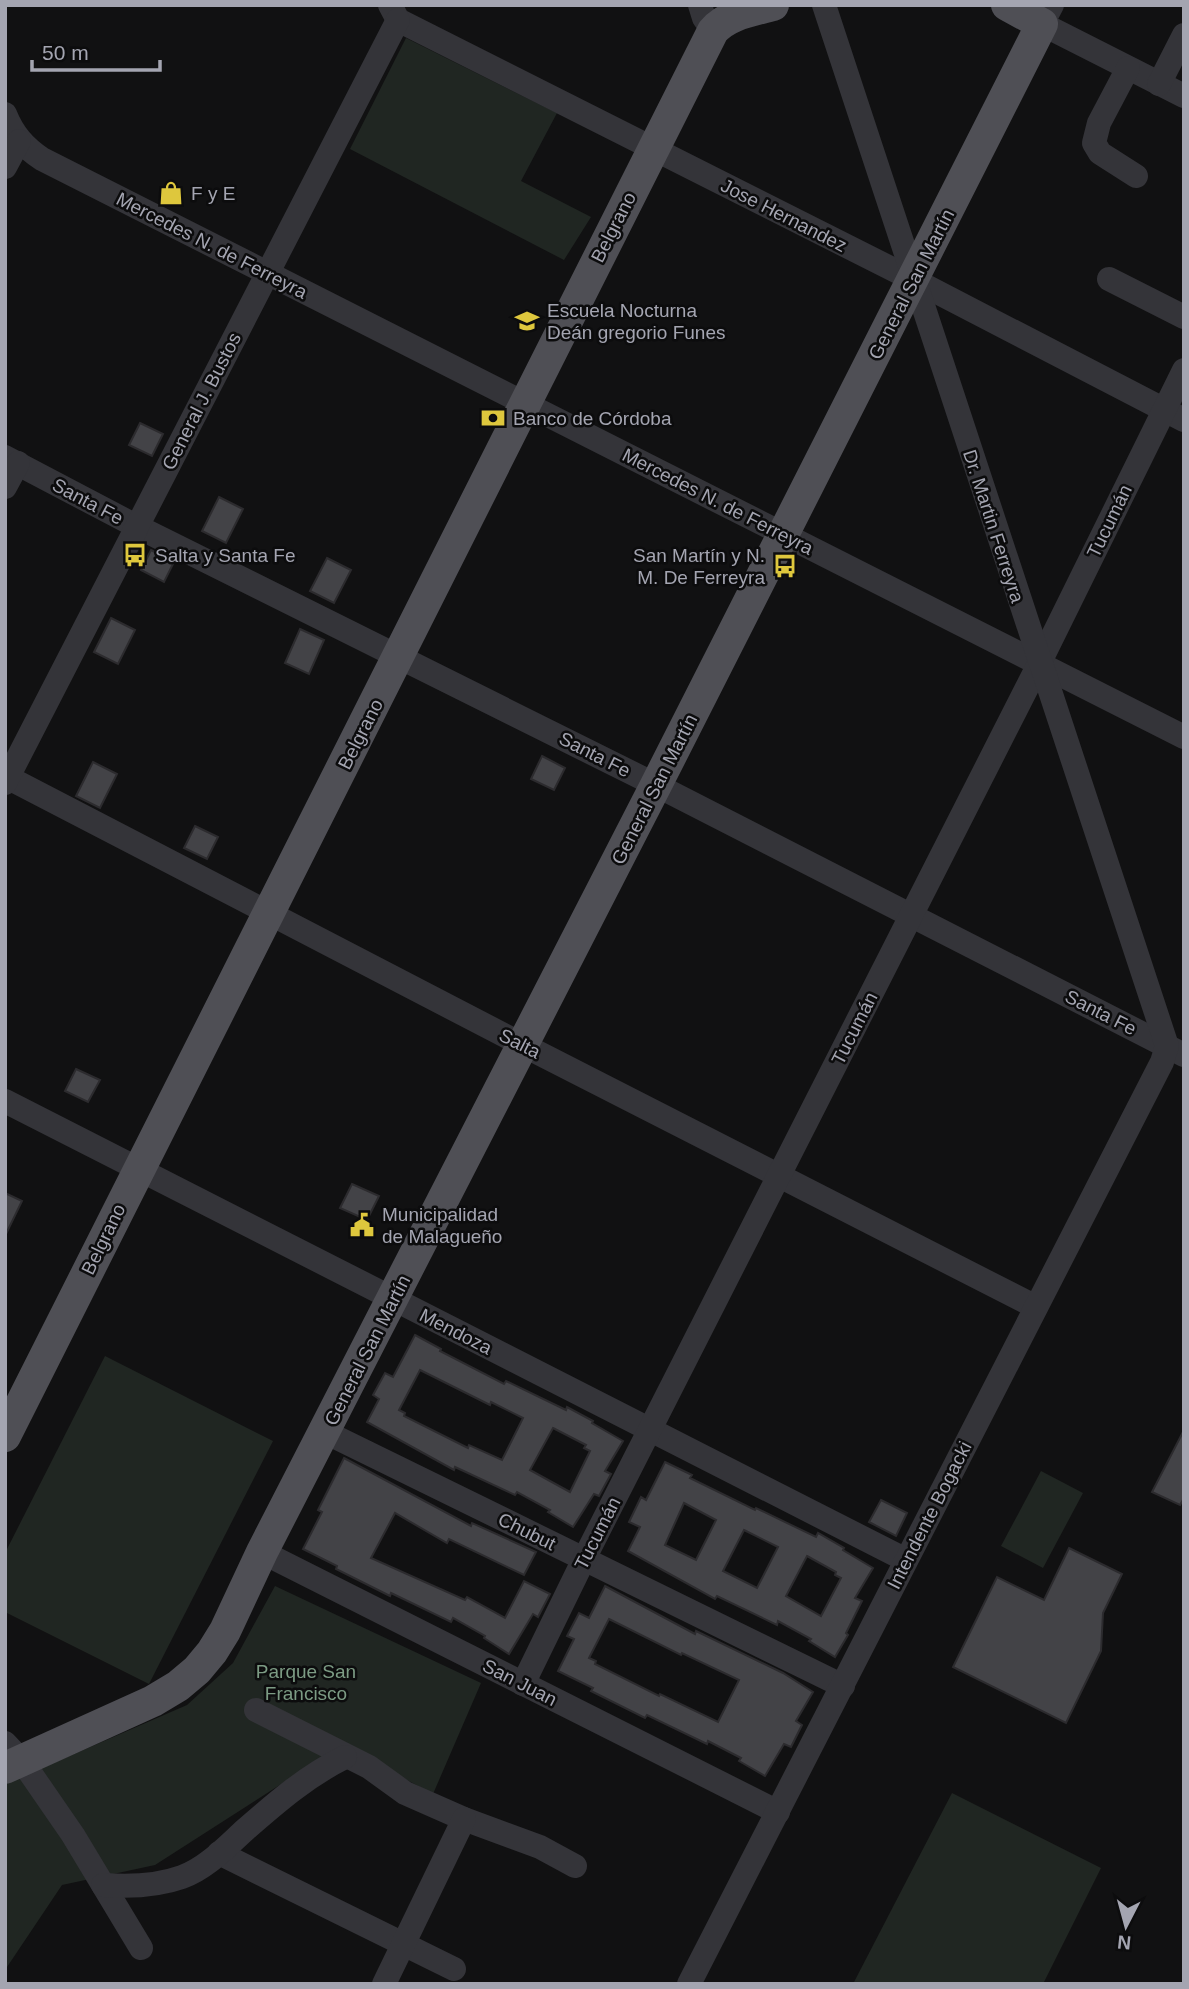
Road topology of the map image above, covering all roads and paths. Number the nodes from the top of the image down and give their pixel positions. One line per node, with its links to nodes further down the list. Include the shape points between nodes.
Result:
1 (773, 5): 6 (main road, via 721,22)
2 (824, 5): 18 (street, Dr. Martin Ferreyra)
3 (1007, 5): 5 (main road)
4 (394, 13): 13 (street, Jose Hernandez); 16 (street, General J. Bustos)
5 (1047, 15): 8 (street); 18 (main road, General San Martín)
6 (706, 18): 13 (main road, Belgrano)
7 (1184, 35): 9 (street)
8 (1128, 68): 9 (street); 15 (street, via 1099,123 1094,143 1100,153)
9 (1159, 83): 10 (street)
10 (1184, 96)
11 (5, 114): 12 (street, Mercedes N. de Ferreyra)
12 (19, 141): 14 (street); 16 (street, Mercedes N. de Ferreyra, via 42,159)
13 (652, 150): 18 (street, Jose Hernandez); 21 (main road, Belgrano)
14 (5, 167)
15 (1136, 176)
16 (267, 272): 21 (street, Mercedes N. de Ferreyra); 25 (street, General J. Bustos)
17 (1109, 279): 19 (street)
18 (914, 280): 22 (street, Jose Hernandez); 26 (main road, General San Martín); 28 (street, Dr. Martin Ferreyra)
19 (1184, 317)
20 (1184, 370): 22 (street, Tucumán)
21 (525, 403): 26 (street, Mercedes N. de Ferreyra); 27 (main road, Belgrano)
22 (1174, 415): 28 (street, Tucumán)
23 (11, 460): 24 (street); 25 (street, Santa Fe)
24 (5, 487)
25 (136, 526): 27 (street, Santa Fe); 30 (street, General J. Bustos)
26 (783, 534): 28 (street, Mercedes N. de Ferreyra); 31 (main road, General San Martín)
27 (399, 656): 31 (street, Santa Fe); 32 (main road, Belgrano)
28 (1039, 664): 29 (street, Mercedes N. de Ferreyra); 33 (street, Tucumán); 35 (street, Dr. Martin Ferreyra)
29 (1184, 737)
30 (6, 778): 32 (street, Salta)
31 (656, 785): 33 (street, Santa Fe); 34 (main road, General San Martín)
32 (268, 913): 34 (street, Salta); 37 (main road, Belgrano)
33 (911, 915): 35 (street, Santa Fe); 38 (street, Tucumán)
34 (523, 1045): 38 (street, Salta); 39 (main road, General San Martín)
35 (1175, 1050): 40 (street, Intendente Bogacki, via 1162,1062)
36 (8, 1110): 37 (street, Mendoza)
37 (138, 1170): 39 (street, Mendoza); 43 (main road, Belgrano)
38 (779, 1174): 40 (street, Salta); 41 (street, Tucumán)
39 (393, 1299): 41 (street, Mendoza); 42 (main road, General San Martín)
40 (1036, 1307): 46 (street, Intendente Bogacki)
41 (650, 1429): 45 (street, Tucumán); 46 (street, Mendoza)
42 (324, 1432): 44 (main road, General San Martín); 45 (street, Chubut)
43 (5, 1436)
44 (262, 1552): 47 (street, San Juan); 50 (main road, General San Martín, via 225,1631 197,1670 178,1686 153,1701)
45 (584, 1559): 47 (street, Tucumán); 48 (street, Chubut)
46 (906, 1560): 48 (street, Intendente Bogacki)
47 (523, 1684): 52 (street, San Juan)
48 (843, 1686): 52 (street, Intendente Bogacki)
49 (256, 1710): 51 (street)
50 (11, 1757): 56 (street, via 73,1835)
51 (345, 1757): 53 (street, via 369,1767 405,1793); 54 (street, via 294,1787)
52 (778, 1812): 61 (street, Intendente Bogacki)
53 (464, 1819): 55 (street, via 540,1847); 57 (street)
54 (219, 1853): 56 (street, via 184,1877 128,1887); 57 (street)
55 (575, 1866)
56 (103, 1885): 58 (street)
57 (403, 1944): 59 (street); 60 (street)
58 (141, 1948)
59 (454, 1969)
60 (384, 1984)
61 (689, 1984)

